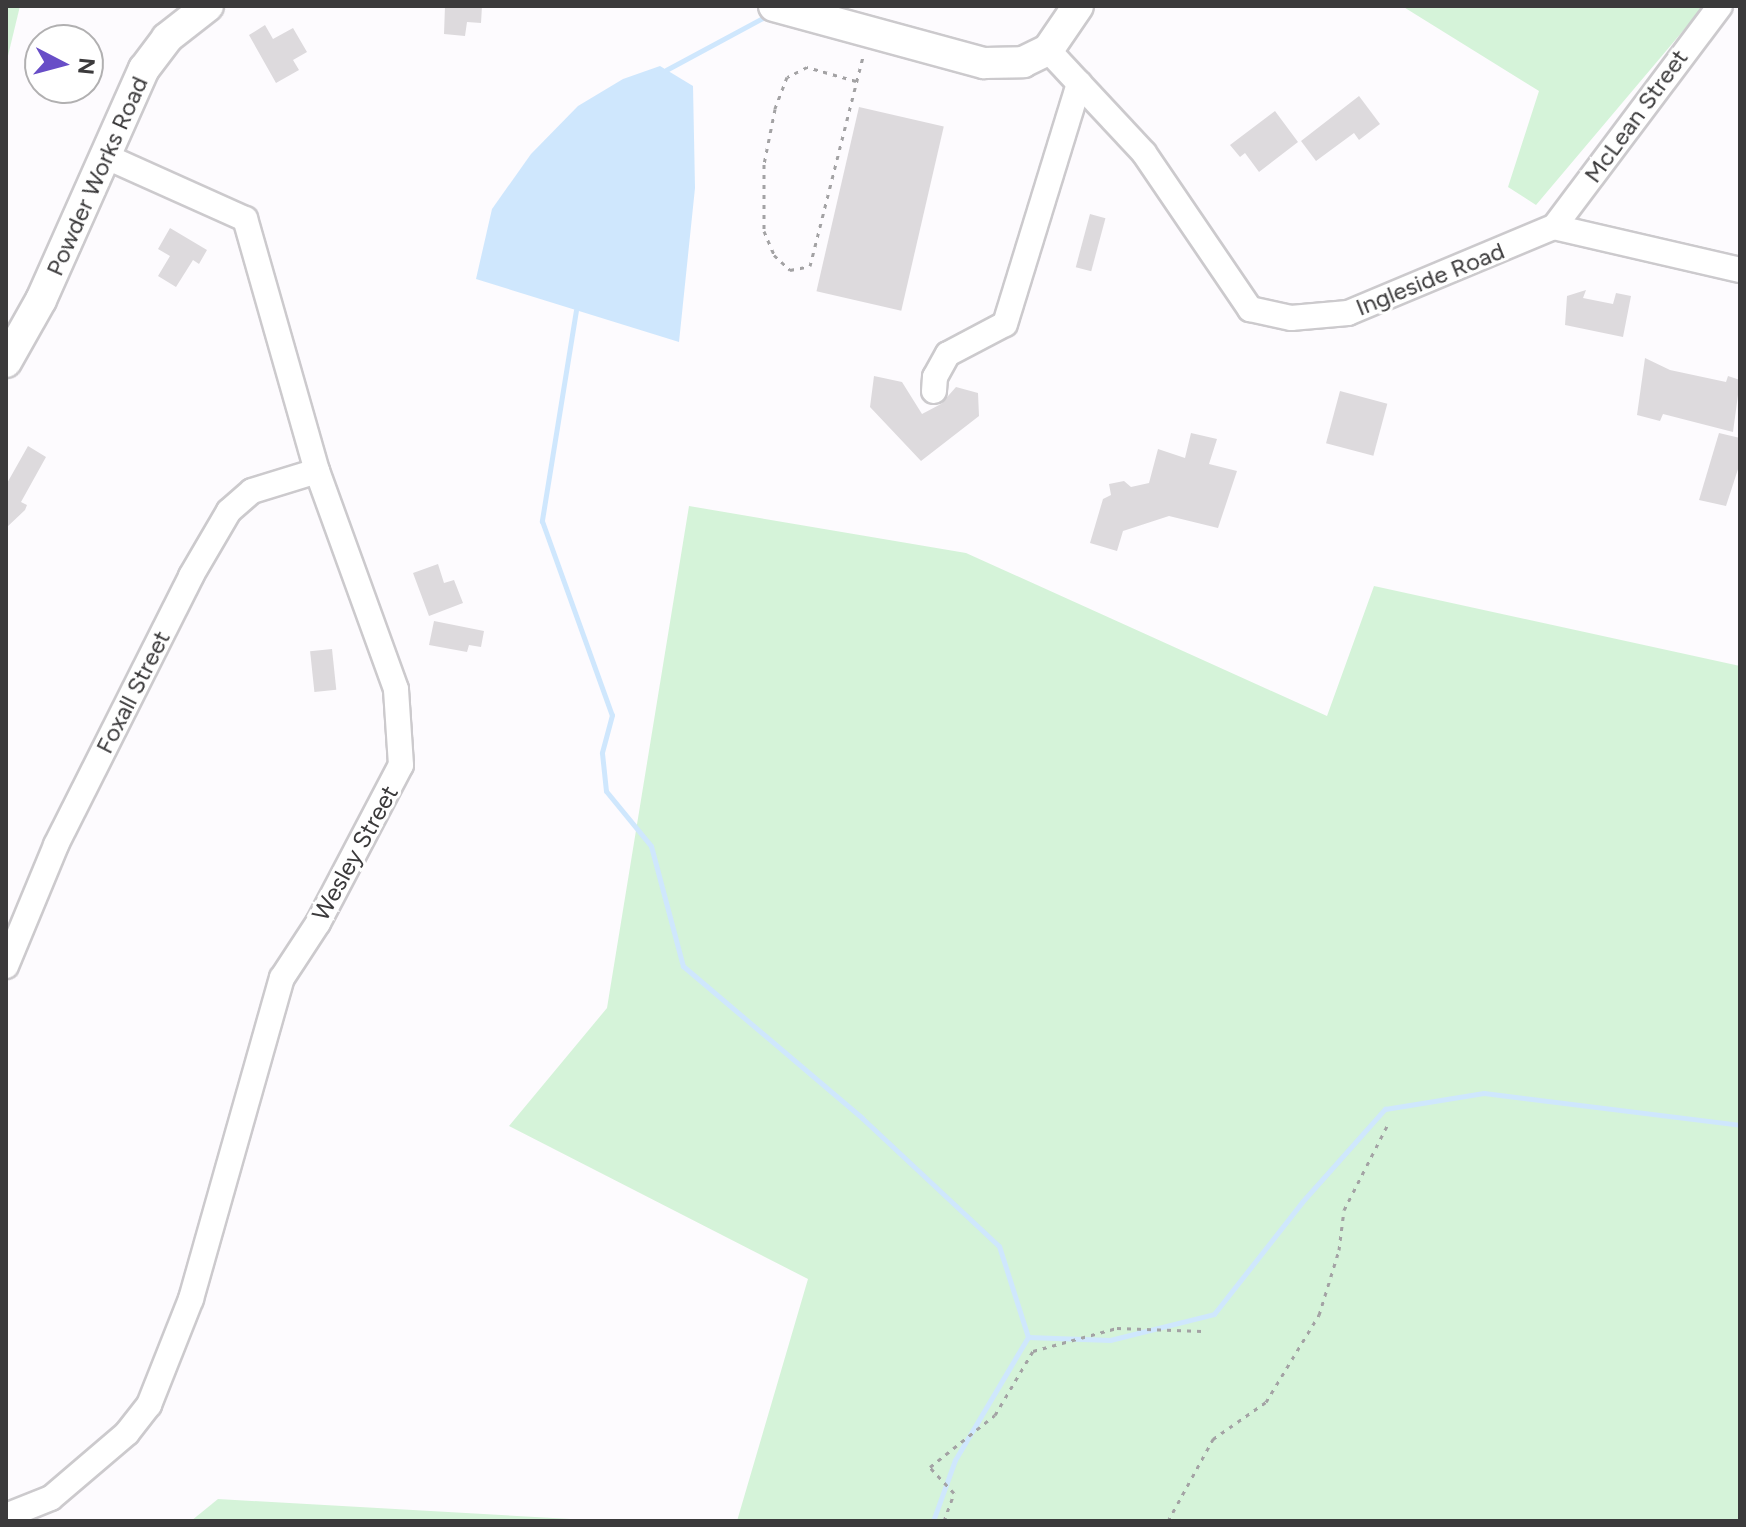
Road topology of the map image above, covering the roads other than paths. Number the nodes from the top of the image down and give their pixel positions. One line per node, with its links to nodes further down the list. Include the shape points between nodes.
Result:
1 (208, 6): 7 (main road, Powder Works Road, via 167,38 144,69)
2 (774, 6): 5 (main road, via 984,63 1023,62)
3 (1078, 6): 5 (main road)
4 (1720, 6): 8 (street, McLean Street)
5 (1048, 50): 6 (street, Ingleside Road)
6 (1079, 83): 8 (street, Ingleside Road, via 1144,153 1250,309 1291,318 1348,313); 11 (street, via 1005,324 948,354 935,377)
7 (105, 156): 10 (main road, Powder Works Road, via 41,300); 12 (street, Wesley Street, via 245,219)
8 (1554, 227): 9 (street)
9 (1740, 270)
10 (6, 362)
11 (934, 391)
12 (317, 471): 13 (street, Foxall Street, via 252,491 229,511 56,845); 14 (street, Wesley Street, via 396,689 401,765 318,923 282,978 191,1299 149,1405 127,1433 51,1498)
13 (6, 966)
14 (6, 1516)

